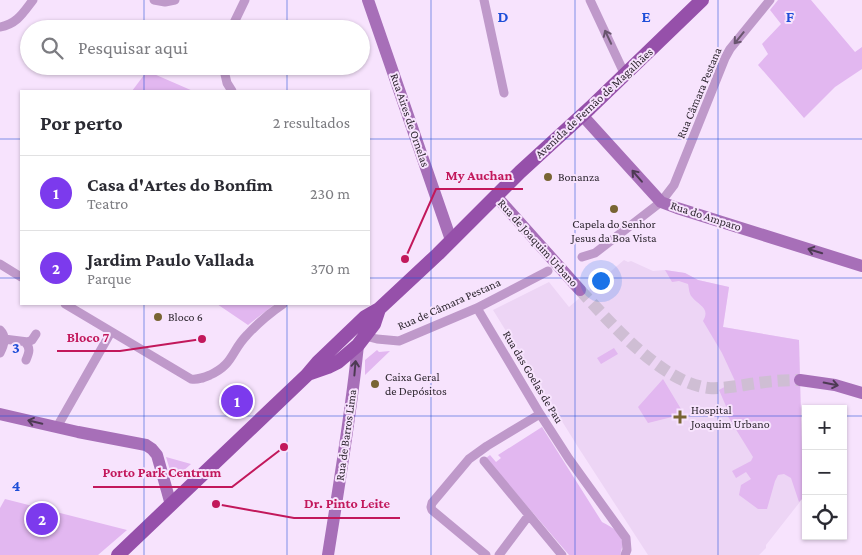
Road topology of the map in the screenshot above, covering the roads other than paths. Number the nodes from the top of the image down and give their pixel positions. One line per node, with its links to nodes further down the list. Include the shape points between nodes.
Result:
1 (33, 0): 11 (street, via 14,22)
2 (154, 0): 3 (street)
3 (175, 0)
4 (245, 0): 10 (street)
5 (368, 0): 19 (street, Rua Aires de Ornelas)
6 (484, 0): 15 (street)
7 (590, 0): 12 (street, one-way to 7)
8 (702, 0): 12 (main road, Avenida de Fernão de Magalhães)
9 (770, 0): 18 (street, Rua Câmara Pestana, one-way to 18, via 730,49 674,184)
10 (235, 20)
11 (0, 27)
12 (625, 74): 16 (main road, Avenida de Fernão de Magalhães)
13 (225, 75): 14 (street)
14 (232, 90)
15 (504, 93)
16 (582, 115): 17 (main road, Avenida de Fernão de Magalhães); 18 (street, Rua do Amparo, one-way to 16)
17 (496, 196): 19 (main road, Avenida de Fernão de Magalhães); 25 (street, Rua de Joaquim Urbano)
18 (661, 202): 20 (street, via 595,253); 22 (street, Rua do Amparo, one-way to 18)
19 (451, 240): 29 (main road, Avenida de Fernão de Magalhães)
20 (582, 257)
21 (0, 264): 24 (street)
22 (862, 266)
23 (548, 271): 28 (street, Rua de Câmara Pestana)
24 (20, 276)
25 (580, 290)
26 (67, 305): 31 (street)
27 (281, 305): 31 (street, via 251,331 228,363 199,379 191,379)
28 (477, 308): 34 (street, Rua de Câmara Pestana, via 399,340); 42 (street, Rua das Goelas de Pau)
29 (379, 309): 34 (main road, Avenida de Fernão de Magalhães, via 374,324); 38 (main road, Avenida de Fernão de Magalhães, via 364,317)
30 (0, 330): 33 (street)
31 (111, 332): 43 (street)
32 (36, 334): 35 (street)
33 (4, 339): 35 (street); 36 (street)
34 (362, 340): 38 (main road, Avenida de Fernão de Magalhães, via 338,362); 48 (street, Rua de Barros Lima, one-way to 34)
35 (25, 342): 37 (street, via 30,349)
36 (0, 353)
37 (26, 360)
38 (307, 375): 45 (main road, Avenida de Fernão de Magalhães)
39 (800, 380): 40 (street, one-way to 40)
40 (862, 393)
41 (0, 414): 43 (street, one-way to 41)
42 (540, 414): 49 (street, via 469,459 432,503 432,510); 52 (street, Rua das Goelas de Pau, via 626,538)
43 (56, 427): 45 (street, via 152,448 157,455)
44 (484, 461): 46 (street)
45 (171, 505): 47 (main road, Avenida de Fernão de Magalhães)
46 (529, 516): 50 (street); 51 (street)
47 (118, 555)
48 (328, 555)
49 (486, 555)
50 (499, 555)
51 (562, 555)
52 (625, 555)

